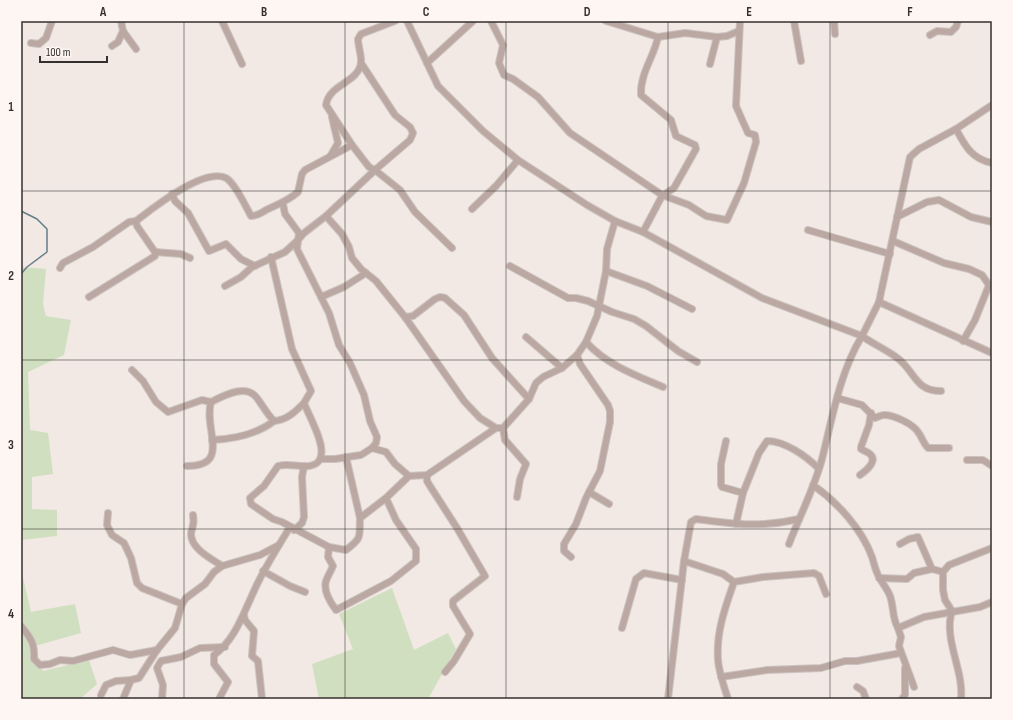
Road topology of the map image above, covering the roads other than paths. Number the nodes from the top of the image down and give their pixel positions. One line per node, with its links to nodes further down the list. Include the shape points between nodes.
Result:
1 (52, 21): 19 (street, via 46,38 39,44)
2 (121, 21): 13 (street)
3 (222, 21): 25 (street)
4 (395, 21): 23 (street, via 361,34 358,39)
5 (407, 21): 24 (street)
6 (473, 21): 24 (street)
7 (492, 21): 36 (street, via 503,45 499,63 504,75 538,98 570,133)
8 (606, 21): 17 (street)
9 (740, 21): 14 (street)
10 (794, 21): 22 (street)
11 (834, 21): 15 (street)
12 (958, 21): 16 (street, via 951,32 936,31)
13 (123, 31): 20 (street, via 118,42); 21 (street)
14 (739, 31): 18 (street); 36 (street, via 736,106 748,133 755,135 756,142 736,202 727,220 706,216 689,205)
15 (835, 34)
16 (930, 35)
17 (658, 37): 18 (street, via 685,33); 36 (street, via 656,49 648,60 641,95 671,120 676,136 695,145 696,149 674,188)
18 (717, 38): 26 (street)
19 (31, 43)
20 (112, 46)
21 (136, 48)
22 (801, 61)
23 (361, 63): 28 (street, via 356,73 332,91 327,98 326,104); 34 (street, via 395,115 413,132 410,140)
24 (427, 63): 32 (street, via 438,86 459,109)
25 (242, 64)
26 (710, 64)
27 (991, 108): 29 (street)
28 (330, 111): 30 (street); 31 (street, via 338,143)
29 (956, 129): 33 (street, via 966,148 975,158); 40 (street, via 919,149 910,157)
30 (352, 145): 31 (street); 34 (street, via 369,167)
31 (330, 156): 37 (street, via 305,170 298,192)
32 (518, 160): 38 (street); 42 (street)
33 (992, 163)
34 (375, 170): 39 (street); 48 (street, via 400,190 415,212)
35 (172, 194): 37 (street, via 218,175 227,178 233,184 252,216); 41 (street); 53 (street, via 188,214 209,250 226,244 241,259)
36 (662, 196): 45 (street)
37 (283, 204): 46 (street, via 285,214 299,232)
38 (472, 209)
39 (326, 216): 46 (street); 57 (street, via 342,234 352,258)
40 (897, 217): 43 (street, via 927,202 939,200 971,217); 47 (street)
41 (136, 221): 49 (street); 55 (street, via 129,222 63,263)
42 (615, 221): 45 (street); 56 (street, via 607,249)
43 (992, 222)
44 (808, 230): 50 (street)
45 (643, 232): 65 (street, via 762,298)
46 (298, 240): 51 (street, via 285,252); 60 (street, via 297,249)
47 (893, 241): 50 (street); 67 (street, via 944,263 969,269 985,278 989,285 975,320)
48 (452, 248)
49 (155, 252): 52 (street, via 181,254); 59 (street, via 154,256)
50 (890, 254): 61 (street)
51 (271, 257): 53 (street); 79 (street, via 292,349 311,391)
52 (190, 258)
53 (255, 266): 58 (street)
54 (510, 266): 62 (street, via 568,298)
55 (60, 268)
56 (606, 271): 62 (street); 63 (street, via 663,293)
57 (366, 273): 60 (street); 64 (street, via 376,280)
58 (224, 286)
59 (90, 297)
60 (321, 297): 85 (street, via 339,345 364,395 370,422 377,437)
61 (879, 302): 65 (street); 67 (street)
62 (599, 305): 68 (street); 71 (street, via 646,326)
63 (692, 309)
64 (404, 317): 77 (street, via 413,316 440,296 445,298 464,315 492,358); 82 (street, via 464,401 480,418)
65 (862, 336): 75 (street, via 897,358 924,388); 76 (street, via 851,354)
66 (526, 337): 72 (street)
67 (963, 341): 69 (street)
68 (586, 342): 70 (street); 74 (street, via 612,364)
69 (992, 353)
70 (577, 355): 72 (street); 100 (street, via 610,411 602,462)
71 (697, 362)
72 (562, 368): 77 (street, via 536,383)
73 (132, 370): 78 (street, via 143,381 156,402 168,412 202,400)
74 (663, 387)
75 (941, 391)
76 (837, 398): 80 (street, via 862,405); 87 (street)
77 (529, 399): 82 (street)
78 (211, 402): 81 (street, via 233,392 246,392 257,396 266,413); 83 (street, via 209,408)
79 (304, 403): 81 (street, via 282,421); 90 (street, via 323,450)
80 (871, 413): 86 (street, via 875,418 885,415 910,425 918,431 928,448); 97 (street, via 861,449 871,455 872,465)
81 (274, 421): 83 (street, via 242,437)
82 (499, 428): 96 (street); 102 (street, via 505,440 526,464)
83 (212, 440): 92 (street, via 211,457 208,462 200,466)
84 (726, 441): 101 (street, via 721,464 721,484 722,487)
85 (372, 448): 88 (street, via 361,455); 98 (street, via 386,452 395,464)
86 (949, 448)
87 (823, 457): 89 (street); 95 (street)
88 (346, 458): 90 (street); 107 (street)
89 (808, 458): 95 (street); 101 (street, via 767,441 759,453)
90 (322, 459): 93 (street, via 316,464)
91 (967, 460): 94 (street, via 983,460)
92 (186, 466)
93 (304, 466): 110 (street, via 304,517 302,523); 110 (street, via 278,466 264,486 250,498 251,504 258,510)
94 (992, 466)
95 (818, 468): 99 (street)
96 (427, 475): 98 (street); 138 (street, via 427,481 485,576 453,601 453,606 470,634)
97 (860, 475)
98 (410, 476): 103 (street)
99 (813, 485): 108 (street); 122 (street, via 833,500 851,522 872,557)
100 (589, 492): 104 (street); 116 (street, via 576,524 564,544 564,551)
101 (743, 493): 109 (street)
102 (517, 497)
103 (386, 498): 107 (street); 114 (street, via 396,520 416,549 416,561 391,581 336,610 327,592 326,581 333,566 328,557)
104 (609, 504)
105 (108, 513): 128 (street, via 107,526 112,535 124,543 131,558 137,583 142,588)
106 (193, 515): 118 (street, via 193,540 205,555)
107 (360, 518): 114 (street, via 361,533 354,544 346,550)
108 (799, 519): 109 (street, via 753,526); 111 (street)
109 (736, 524): 117 (street, via 693,520)
110 (292, 528): 113 (street); 114 (street)
111 (789, 544)
112 (900, 544): 119 (street, via 918,537)
113 (279, 545): 118 (street); 120 (street)
114 (329, 547)
115 (992, 548): 121 (street, via 949,565)
116 (571, 557)
117 (684, 561): 123 (street); 124 (street, via 724,574)
118 (222, 566): 128 (street, via 206,584 189,595)
119 (932, 569): 121 (street); 122 (street, via 914,573 907,579)
120 (263, 571): 125 (street); 130 (street)
121 (943, 572): 129 (street, via 945,600)
122 (879, 578): 133 (street, via 890,598 893,619)
123 (682, 580): 132 (street, via 644,573 636,579); 148 (street)
124 (734, 582): 126 (street, via 814,574 819,576); 139 (street, via 722,615 718,641)
125 (305, 592)
126 (826, 594)
127 (992, 602): 129 (street, via 980,607)
128 (182, 604): 135 (street, via 175,628)
129 (952, 611): 133 (street, via 924,617); 152 (street, via 952,641 961,679)
130 (244, 615): 134 (street); 147 (street, via 254,631 252,656 258,661)
131 (21, 626): 135 (street, via 33,644 34,659 40,665 60,660 73,661 113,650 130,655)
132 (622, 628)
133 (898, 628): 136 (street)
134 (225, 647): 145 (street, via 200,648 181,657 161,661 157,668 163,685); 146 (street, via 214,655 214,664 228,682)
135 (157, 650): 140 (street, via 139,678)
136 (902, 653): 137 (street); 139 (street, via 845,661 821,668 767,670)
137 (905, 664): 142 (street); 151 (street, via 905,695)
138 (445, 672)
139 (721, 677): 149 (street)
140 (131, 680): 143 (street, via 106,684); 144 (street)
141 (857, 687): 150 (street, via 863,691)
142 (914, 687)
143 (101, 694)
144 (123, 699)
145 (162, 699)
146 (219, 699)
147 (262, 699)
148 (668, 699)
149 (728, 699)
150 (866, 699)
151 (902, 699)
152 (961, 699)

